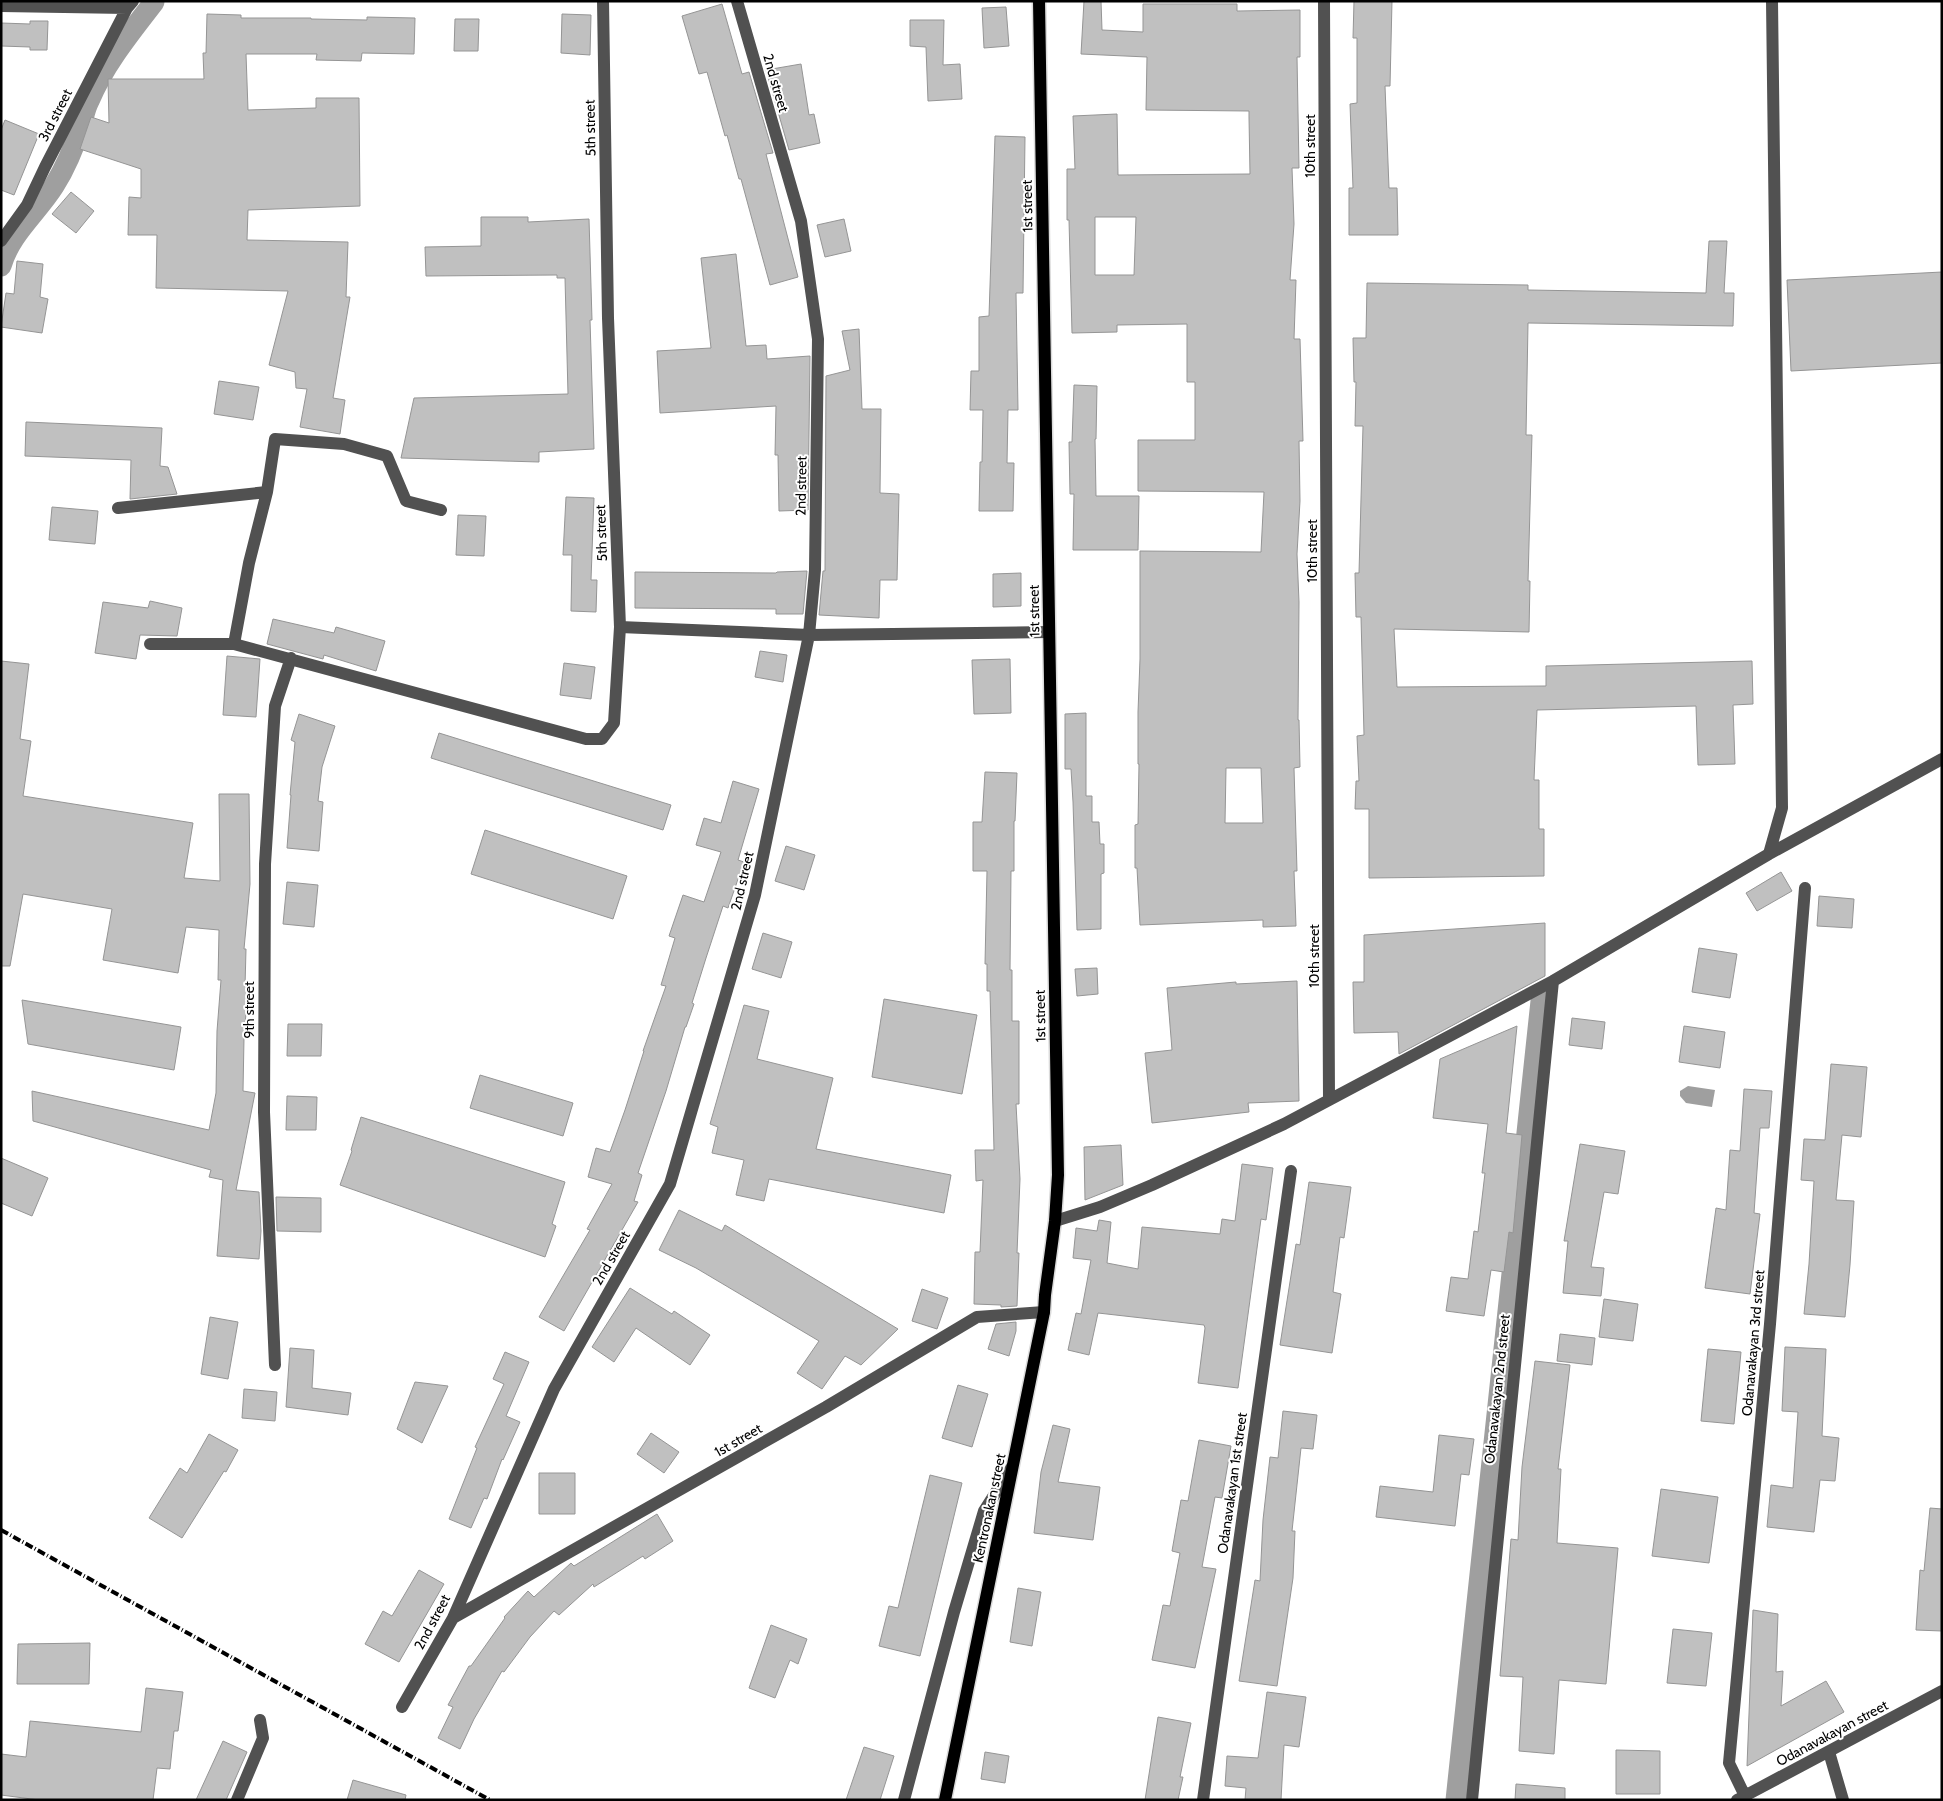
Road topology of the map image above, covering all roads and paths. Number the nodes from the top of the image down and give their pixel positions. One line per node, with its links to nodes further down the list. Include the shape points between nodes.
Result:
1 (603, 1): 12 (street, 5th street, via 608,318)
2 (737, 1): 14 (street, 2nd street, via 801,221 818,339 815,570)
3 (1039, 1): 13 (main road, 1st street)
4 (1324, 1): 22 (street, 10th street)
5 (1772, 1): 19 (street, via 1782,808)
6 (130, 5): 7 (street); 8 (street, 3rd street, via 27,205)
7 (1, 6)
8 (1, 241)
9 (267, 492): 10 (street); 11 (street, via 275,439 344,444 387,456 406,501); 16 (street, via 248,563)
10 (118, 508)
11 (441, 510)
12 (620, 627): 14 (street); 17 (street, 5th street, via 614,723 602,739 586,739)
13 (1049, 632): 14 (street); 24 (main road, 1st street, via 1058,1174)
14 (810, 635): 28 (street, 2nd street, via 755,895 670,1184 554,1389)
15 (150, 644): 16 (street)
16 (234, 644): 17 (street)
17 (291, 658): 26 (street, 9th street, via 275,706 265,864 264,1112)
18 (1942, 759): 19 (street)
19 (1769, 854): 21 (street)
20 (1805, 888): 33 (street, Odanavakayan 3rd street, via 1771,1314 1729,1763)
21 (1553, 981): 22 (street); 38 (street, Odanavakayan 2nd street)
22 (1330, 1100): 24 (street, via 1152,1185 1100,1207)
23 (1291, 1171): 37 (street, Odanavakayan 1st street)
24 (1055, 1221): 25 (main road, Kentronakan street)
25 (1044, 1312): 27 (main road, Kentronakan street); 28 (street, 1st street, via 977,1317 826,1407)
26 (275, 1365)
27 (1013, 1464): 35 (street, via 984,1511); 36 (main road, Kentronakan street)
28 (453, 1618): 30 (street, 2nd street)
29 (1942, 1691): 32 (street, Odanavakayan street)
30 (402, 1707)
31 (260, 1720): 34 (street, via 263,1738)
32 (1829, 1752): 33 (street, Odanavakayan street); 39 (street)
33 (1741, 1798)
34 (237, 1800)
35 (904, 1800)
36 (945, 1800)
37 (1203, 1800)
38 (1472, 1800)
39 (1843, 1800)

